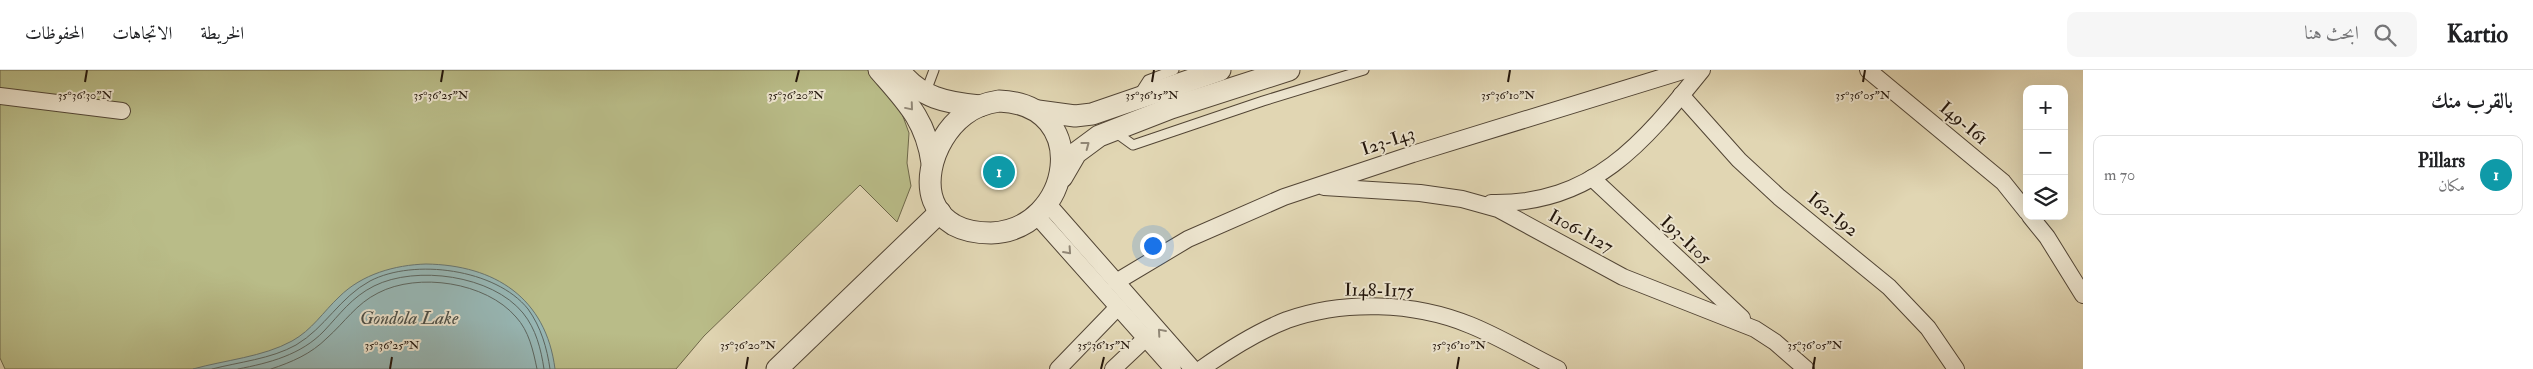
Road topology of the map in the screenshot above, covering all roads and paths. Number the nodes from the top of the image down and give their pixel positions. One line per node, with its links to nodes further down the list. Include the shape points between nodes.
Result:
1 (879, 70): 19 (street, one-way to 19, via 919,118 928,137)
2 (899, 70): 11 (street)
3 (934, 70): 11 (lane)
4 (1174, 70): 14 (lane, via 1148,80)
5 (1220, 70): 14 (street)
6 (1289, 70): 18 (street)
7 (1364, 70): 18 (lane, via 1263,100 1133,146)
8 (1686, 70): 22 (street, I23-I43)
9 (1702, 70): 12 (street)
10 (1868, 70): 24 (street, I49-I61, via 2003,182)
11 (925, 94): 15 (street, via 944,102)
12 (1682, 95): 20 (street, via 1660,123 1633,149); 41 (street, I62-I92, via 1739,160 1889,287 1928,328)
13 (0, 96): 16 (street)
14 (1138, 99): 17 (street, via 1084,116)
15 (980, 106): 17 (street, via 1009,101); 19 (street, via 963,115 946,134)
16 (122, 111)
17 (1038, 111): 21 (street, via 1058,137 1062,159)
18 (1113, 130): 21 (street, one-way to 18, via 1072,158 1083,146)
19 (932, 164): 26 (street, via 930,188)
20 (1592, 178): 23 (street, via 1528,202); 31 (street, I93-I105)
21 (1058, 184): 25 (street)
22 (1317, 186): 23 (street, I106-I127, via 1420,193); 28 (street, I23-I43, via 1242,214 1188,239)
23 (1478, 203): 31 (street, I106-I127, via 1522,221 1623,277)
24 (2023, 207)
25 (1041, 209): 26 (street, via 1016,227 984,233 957,227); 28 (street); 30 (street, one-way to 30)
26 (940, 212): 33 (street)
27 (2033, 220): 29 (street)
28 (1116, 282): 37 (street, one-way to 28)
29 (2083, 295)
30 (1118, 307): 32 (street); 34 (street)
31 (1755, 329): 40 (street, I106-I127)
32 (1146, 338): 35 (street); 36 (street)
33 (777, 369)
34 (1058, 369)
35 (1113, 369)
36 (1173, 369)
37 (1193, 369)
38 (1201, 369): 39 (street, I148-I175, via 1249,338 1288,320 1365,306 1448,317 1492,335)
39 (1558, 369)
40 (1806, 369)
41 (1956, 369)

